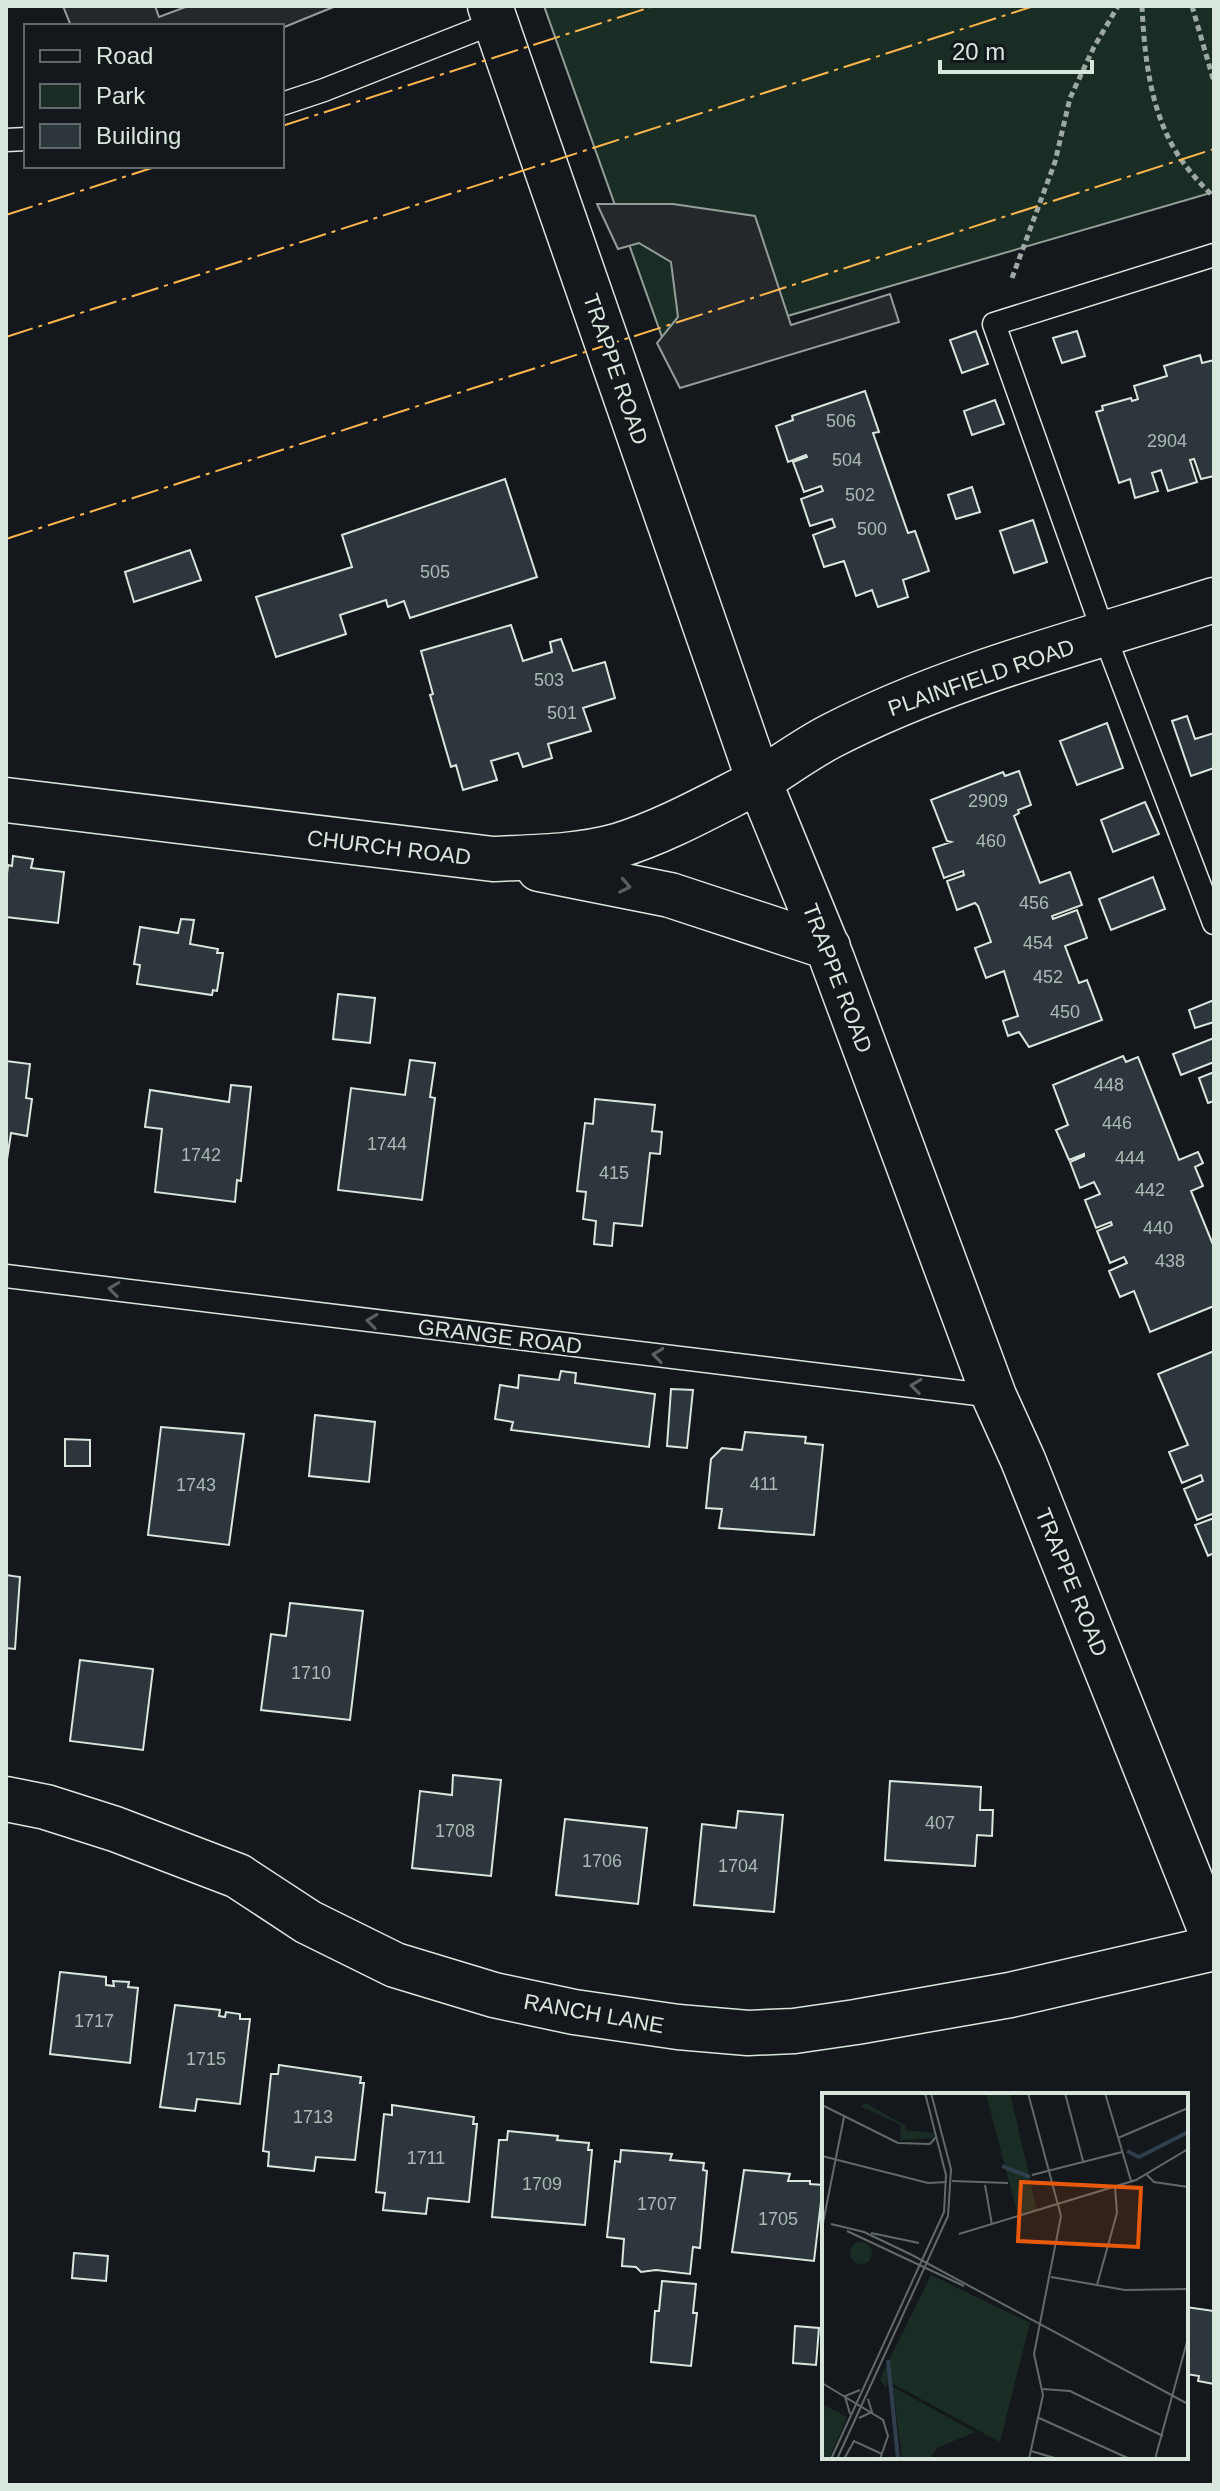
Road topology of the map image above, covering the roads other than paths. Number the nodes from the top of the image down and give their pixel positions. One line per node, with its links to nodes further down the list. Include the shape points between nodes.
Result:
1 (493, 14): 2 (lane); 6 (street, TRAPPE ROAD)
2 (284, 103)
3 (1214, 255): 5 (lane, via 994,324)
4 (1214, 600): 5 (street, PLAINFIELD ROAD)
5 (1104, 634): 6 (street, PLAINFIELD ROAD, via 946,685 875,715 828,737); 9 (lane)
6 (759, 781): 8 (street, CHURCH ROAD, via 617,846 563,856); 10 (street, TRAPPE ROAD)
7 (6, 800): 8 (street, CHURCH ROAD)
8 (493, 859): 10 (street, one-way to 10, via 670,895)
9 (1214, 923)
10 (828, 947): 12 (street, TRAPPE ROAD)
11 (6, 1276): 12 (lane, GRANGE ROAD, one-way to 11)
12 (994, 1396): 14 (street, TRAPPE ROAD)
13 (6, 1799): 15 (street, RANCH LANE, via 115,1829 238,1876 308,1922 395,1965 507,1998 678,2027 748,2033 856,2022 1010,1995)
14 (1214, 1939)
15 (1214, 1948)

